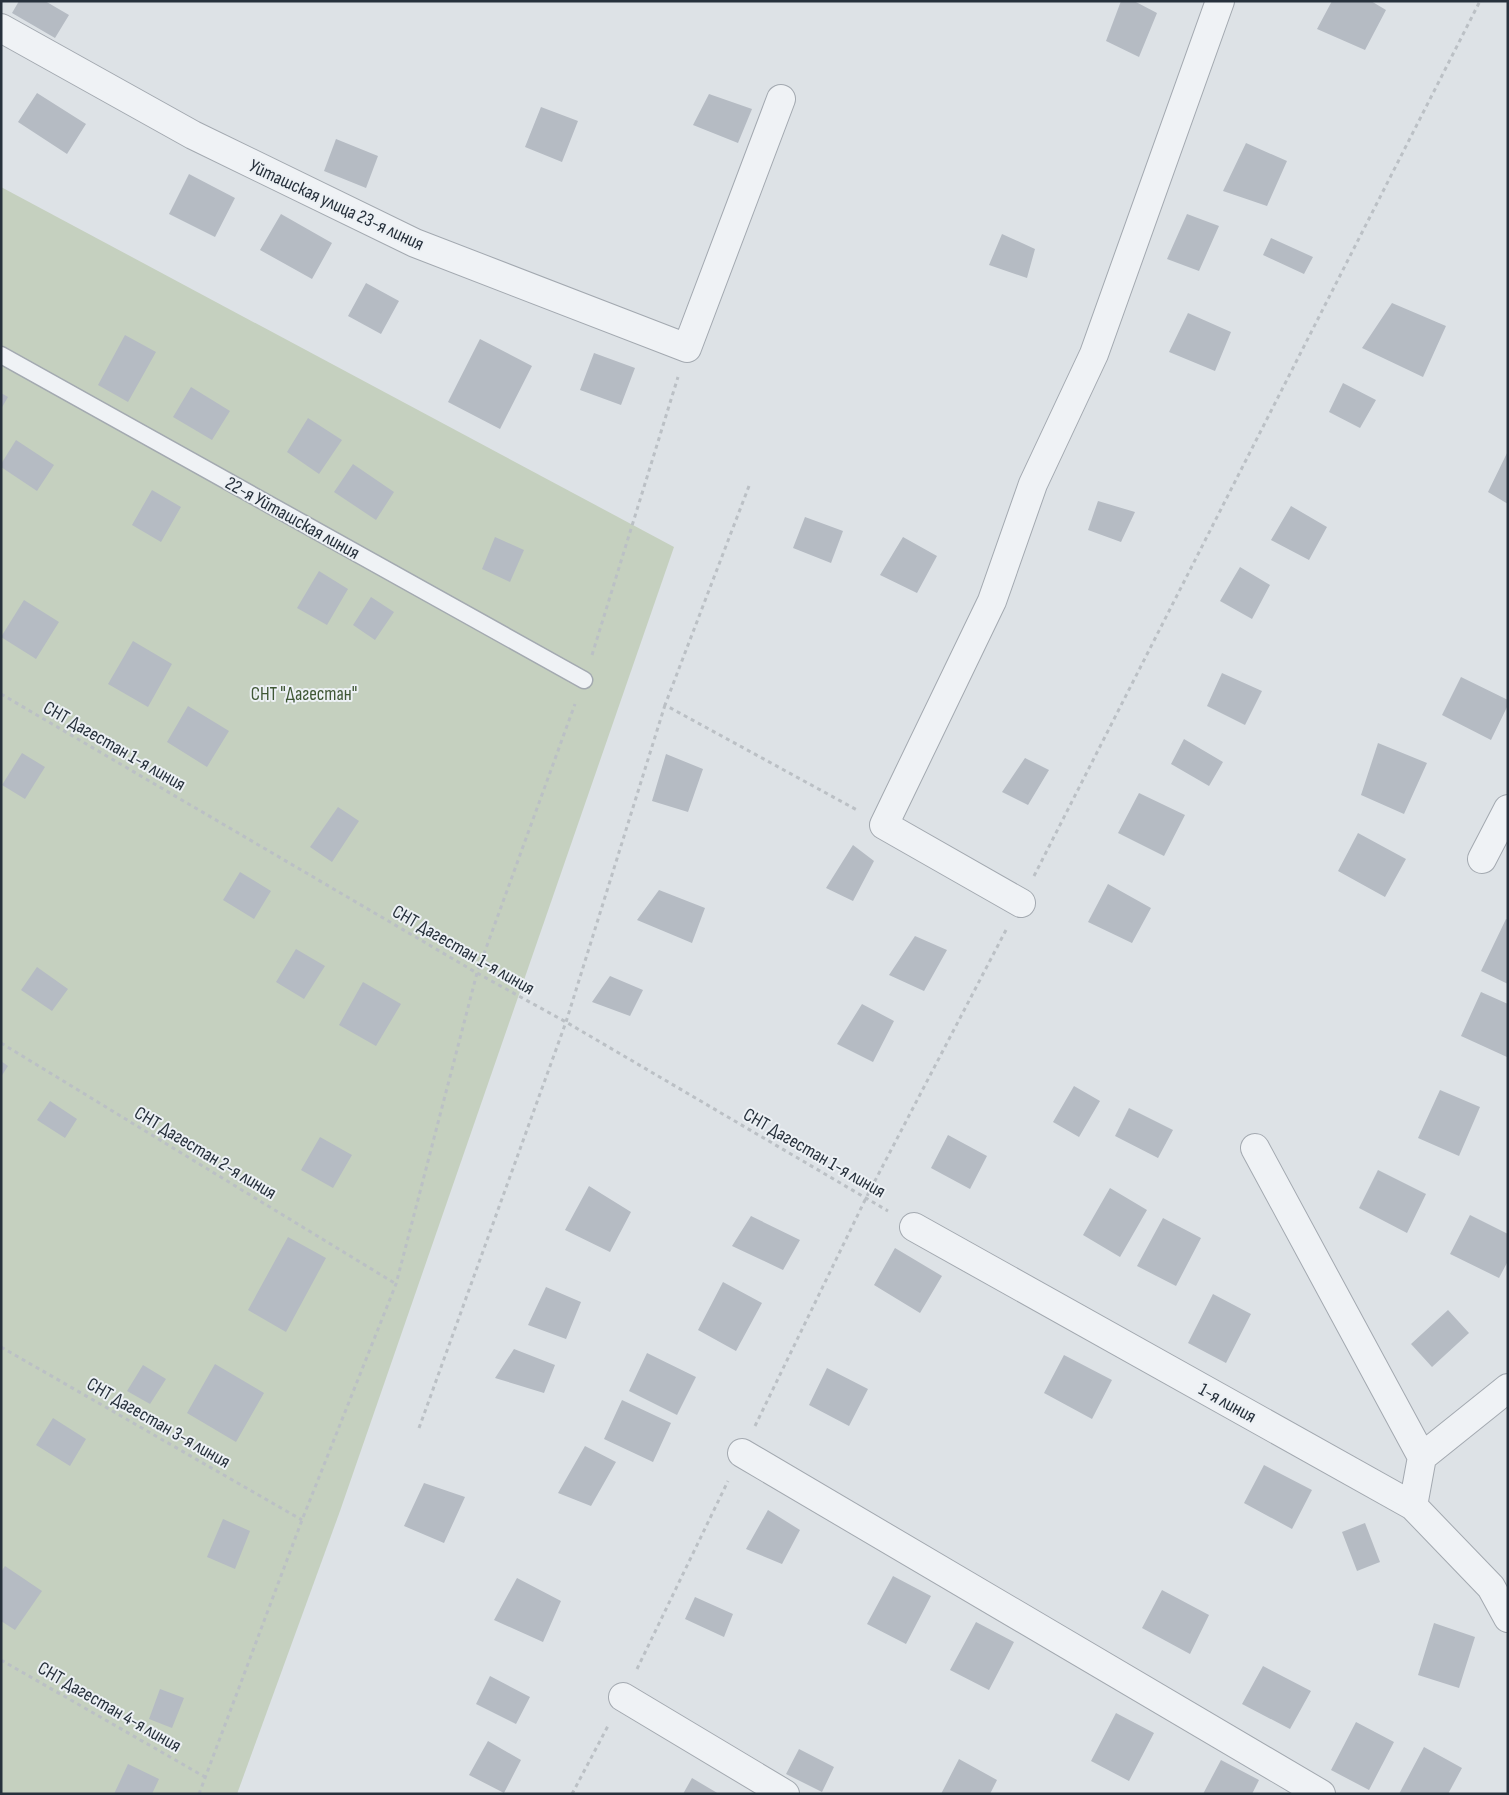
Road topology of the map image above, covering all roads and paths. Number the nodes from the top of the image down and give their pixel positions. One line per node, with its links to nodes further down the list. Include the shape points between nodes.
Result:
1 (1220, 1): 12 (street, via 1094,354 1033,484 992,601)
2 (1480, 1): 14 (path)
3 (1, 28): 5 (street, Уйташская улица 23-я линия, via 193,135 415,243)
4 (780, 99): 5 (street)
5 (687, 348): 8 (path)
6 (1, 354): 8 (lane, 22-я Уйташская линия)
7 (749, 486): 10 (path)
8 (584, 680): 15 (path)
9 (1, 694): 15 (path, СНТ Дагестан 1-я линия)
10 (665, 705): 12 (path); 16 (path)
11 (1508, 810): 13 (street)
12 (884, 825): 14 (street)
13 (1482, 859)
14 (1020, 903): 19 (path)
15 (477, 973): 16 (path, СНТ Дагестан 1-я линия); 21 (path)
16 (566, 1022): 19 (path, СНТ Дагестан 1-я линия); 24 (path)
17 (1, 1043): 21 (path, СНТ Дагестан 2-я линия)
18 (1255, 1148): 26 (street)
19 (866, 1198): 20 (path, СНТ Дагестан 1-я линия); 25 (path)
20 (914, 1227): 27 (street, 1-я линия)
21 (396, 1284): 28 (path)
22 (1, 1347): 28 (path, СНТ Дагестан 3-я линия)
23 (1508, 1388): 26 (street)
24 (419, 1428)
25 (742, 1453): 31 (path); 36 (street)
26 (1422, 1457): 27 (street)
27 (1413, 1506): 29 (street, 1-я линия, via 1491,1587)
28 (302, 1520): 32 (path)
29 (1508, 1618)
30 (1, 1660): 32 (path, СНТ Дагестан 4-я линия)
31 (623, 1697): 34 (path); 35 (street)
32 (205, 1777): 33 (path)
33 (199, 1794)
34 (572, 1794)
35 (785, 1794)
36 (1321, 1794)

